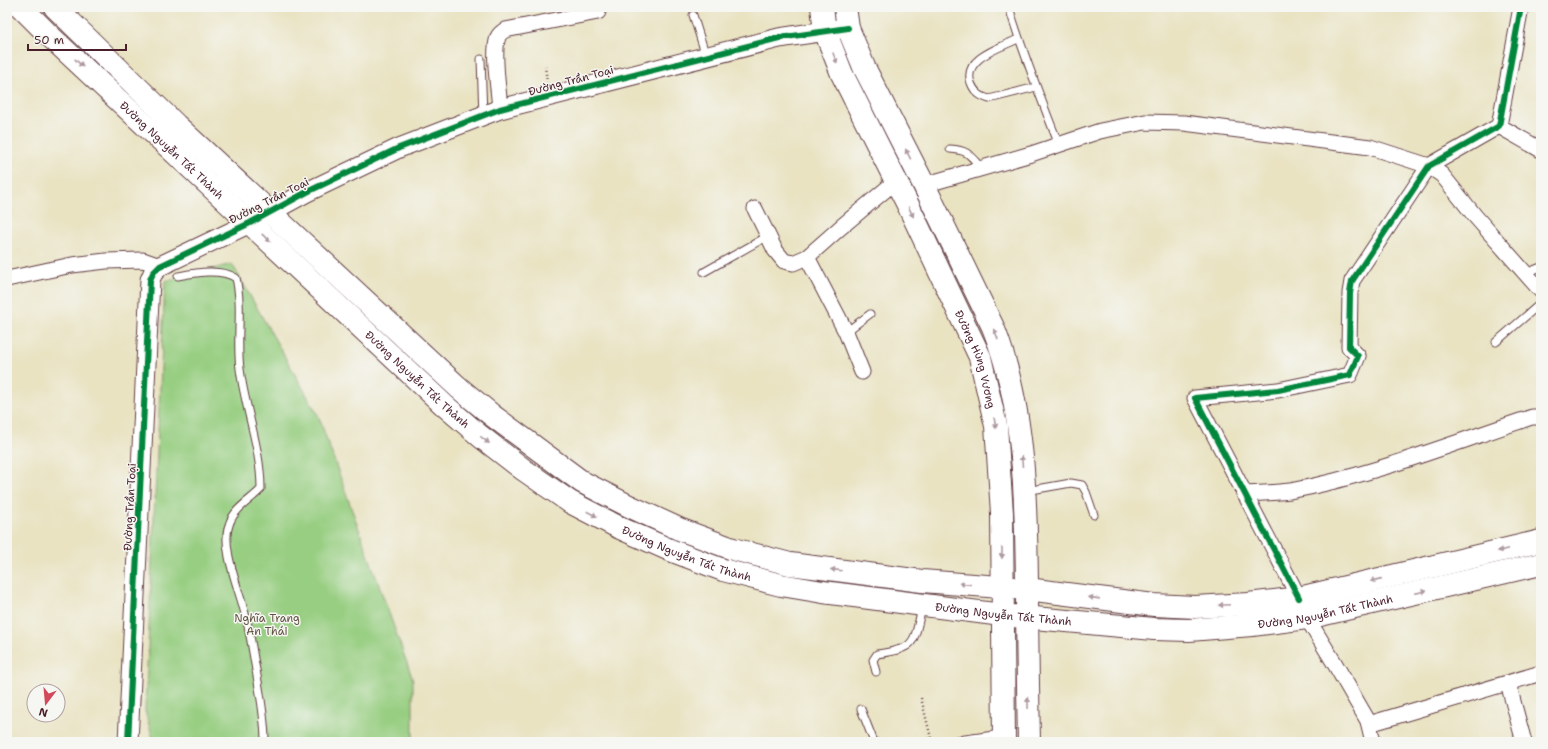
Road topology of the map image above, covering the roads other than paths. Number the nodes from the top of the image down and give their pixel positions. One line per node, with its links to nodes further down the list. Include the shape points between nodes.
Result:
1 (21, 7): 25 (main road, Đường Nguyễn Tất Thành, one-way to 25)
2 (55, 7): 24 (main road, Đường Nguyễn Tất Thành, via 170,119)
3 (822, 7): 9 (main road, Đường Hùng Vương)
4 (1009, 7): 10 (lane)
5 (1521, 7): 15 (street)
6 (598, 12): 14 (street, via 505,30 501,33 495,53)
7 (692, 15): 11 (lane)
8 (847, 18): 9 (street, Đường Trần Toại); 22 (main road, Đường Hùng Vương, one-way to 8, via 864,67)
9 (825, 31): 11 (street, Đường Trần Toại, via 779,38); 21 (main road, Đường Hùng Vương, one-way to 21, via 842,74)
10 (1018, 39): 13 (lane); 13 (lane, via 981,56 972,67 970,80 974,91 989,99)
11 (706, 56): 14 (street, Đường Trần Toại)
12 (481, 59): 14 (lane)
13 (1036, 87): 16 (lane)
14 (492, 112): 24 (street, Đường Trần Toại, via 399,148)
15 (1499, 126): 18 (street); 19 (street)
16 (1059, 145): 19 (street, via 1100,131 1145,122 1184,123 1370,147); 20 (street)
17 (950, 149): 20 (lane, via 968,152)
18 (1541, 150)
19 (1429, 166): 31 (street, via 1442,175); 44 (street, via 1352,280 1348,347 1358,356 1350,376 1278,390 1195,398)
20 (981, 168): 22 (street)
21 (896, 182): 27 (street); 50 (main road, Đường Hùng Vương, one-way to 50, via 980,357 996,426 1002,513)
22 (924, 185): 43 (main road, Đường Hùng Vương, one-way to 22, via 1018,422 1002,348)
23 (754, 209): 26 (street)
24 (271, 212): 25 (street, Đường Trần Toại); 35 (main road, Đường Nguyễn Tất Thành)
25 (250, 223): 28 (street, Đường Trần Toại); 38 (main road, Đường Nguyễn Tất Thành, one-way to 38)
26 (768, 236): 27 (street, via 784,261 793,263); 30 (lane)
27 (807, 257): 39 (street)
28 (160, 266): 33 (street, via 143,260 113,260 72,265); 63 (street, Đường Trần Toại, via 150,280)
29 (1541, 266): 31 (lane)
30 (704, 272)
31 (1526, 273): 34 (street)
32 (178, 276): 64 (lane, via 223,273 236,278 240,313 240,369 256,444 261,489 236,513 229,524 226,537 247,622 265,720)
33 (7, 280)
34 (1541, 291)
35 (365, 300): 38 (main road); 50 (main road, Đường Nguyễn Tất Thành, one-way to 35, via 922,581 790,564 733,549 643,513 582,482 505,426 459,388)
36 (1541, 303): 40 (lane)
37 (870, 314): 39 (lane)
38 (350, 317): 52 (main road, Đường Nguyễn Tất Thành, one-way to 52, via 480,436 570,502 620,528 723,570 781,585)
39 (846, 332): 41 (street)
40 (1496, 342)
41 (862, 372)
42 (1541, 417): 44 (street, via 1328,483 1288,491)
43 (1024, 492): 45 (lane, via 1071,483 1082,485); 51 (main road, Đường Hùng Vương)
44 (1244, 494): 53 (street)
45 (1094, 515)
46 (1541, 541): 48 (main road, Đường Nguyễn Tất Thành, one-way to 48)
47 (1541, 564): 49 (main road, Đường Nguyễn Tất Thành)
48 (1440, 565): 49 (main road); 53 (main road, Đường Nguyễn Tất Thành, one-way to 53)
49 (1445, 586): 53 (main road, Đường Nguyễn Tất Thành, one-way to 49)
50 (1002, 587): 51 (main road, Đường Nguyễn Tất Thành); 55 (main road, Đường Hùng Vương)
51 (1027, 589): 54 (main road, Đường Nguyễn Tất Thành, one-way to 51, via 1154,605); 56 (main road, Đường Hùng Vương)
52 (923, 606): 55 (main road, Đường Nguyễn Tất Thành); 57 (lane, via 912,643 905,648 877,654 873,660)
53 (1294, 609): 54 (main road, Đường Nguyễn Tất Thành); 61 (street, via 1335,664)
54 (1264, 613): 56 (main road, Đường Nguyễn Tất Thành, via 1189,630)
55 (1002, 614): 56 (main road, Đường Nguyễn Tất Thành); 62 (main road, Đường Hùng Vương)
56 (1027, 617): 67 (main road, Đường Hùng Vương, one-way to 56)
57 (876, 672)
58 (1541, 673): 59 (street)
59 (1508, 683): 61 (street); 69 (street)
60 (861, 708): 65 (lane)
61 (1369, 724): 68 (street)
62 (1004, 738): 66 (lane)
63 (128, 742)
64 (265, 742)
65 (874, 742)
66 (944, 742)
67 (1029, 742)
68 (1374, 742)
69 (1524, 742)

